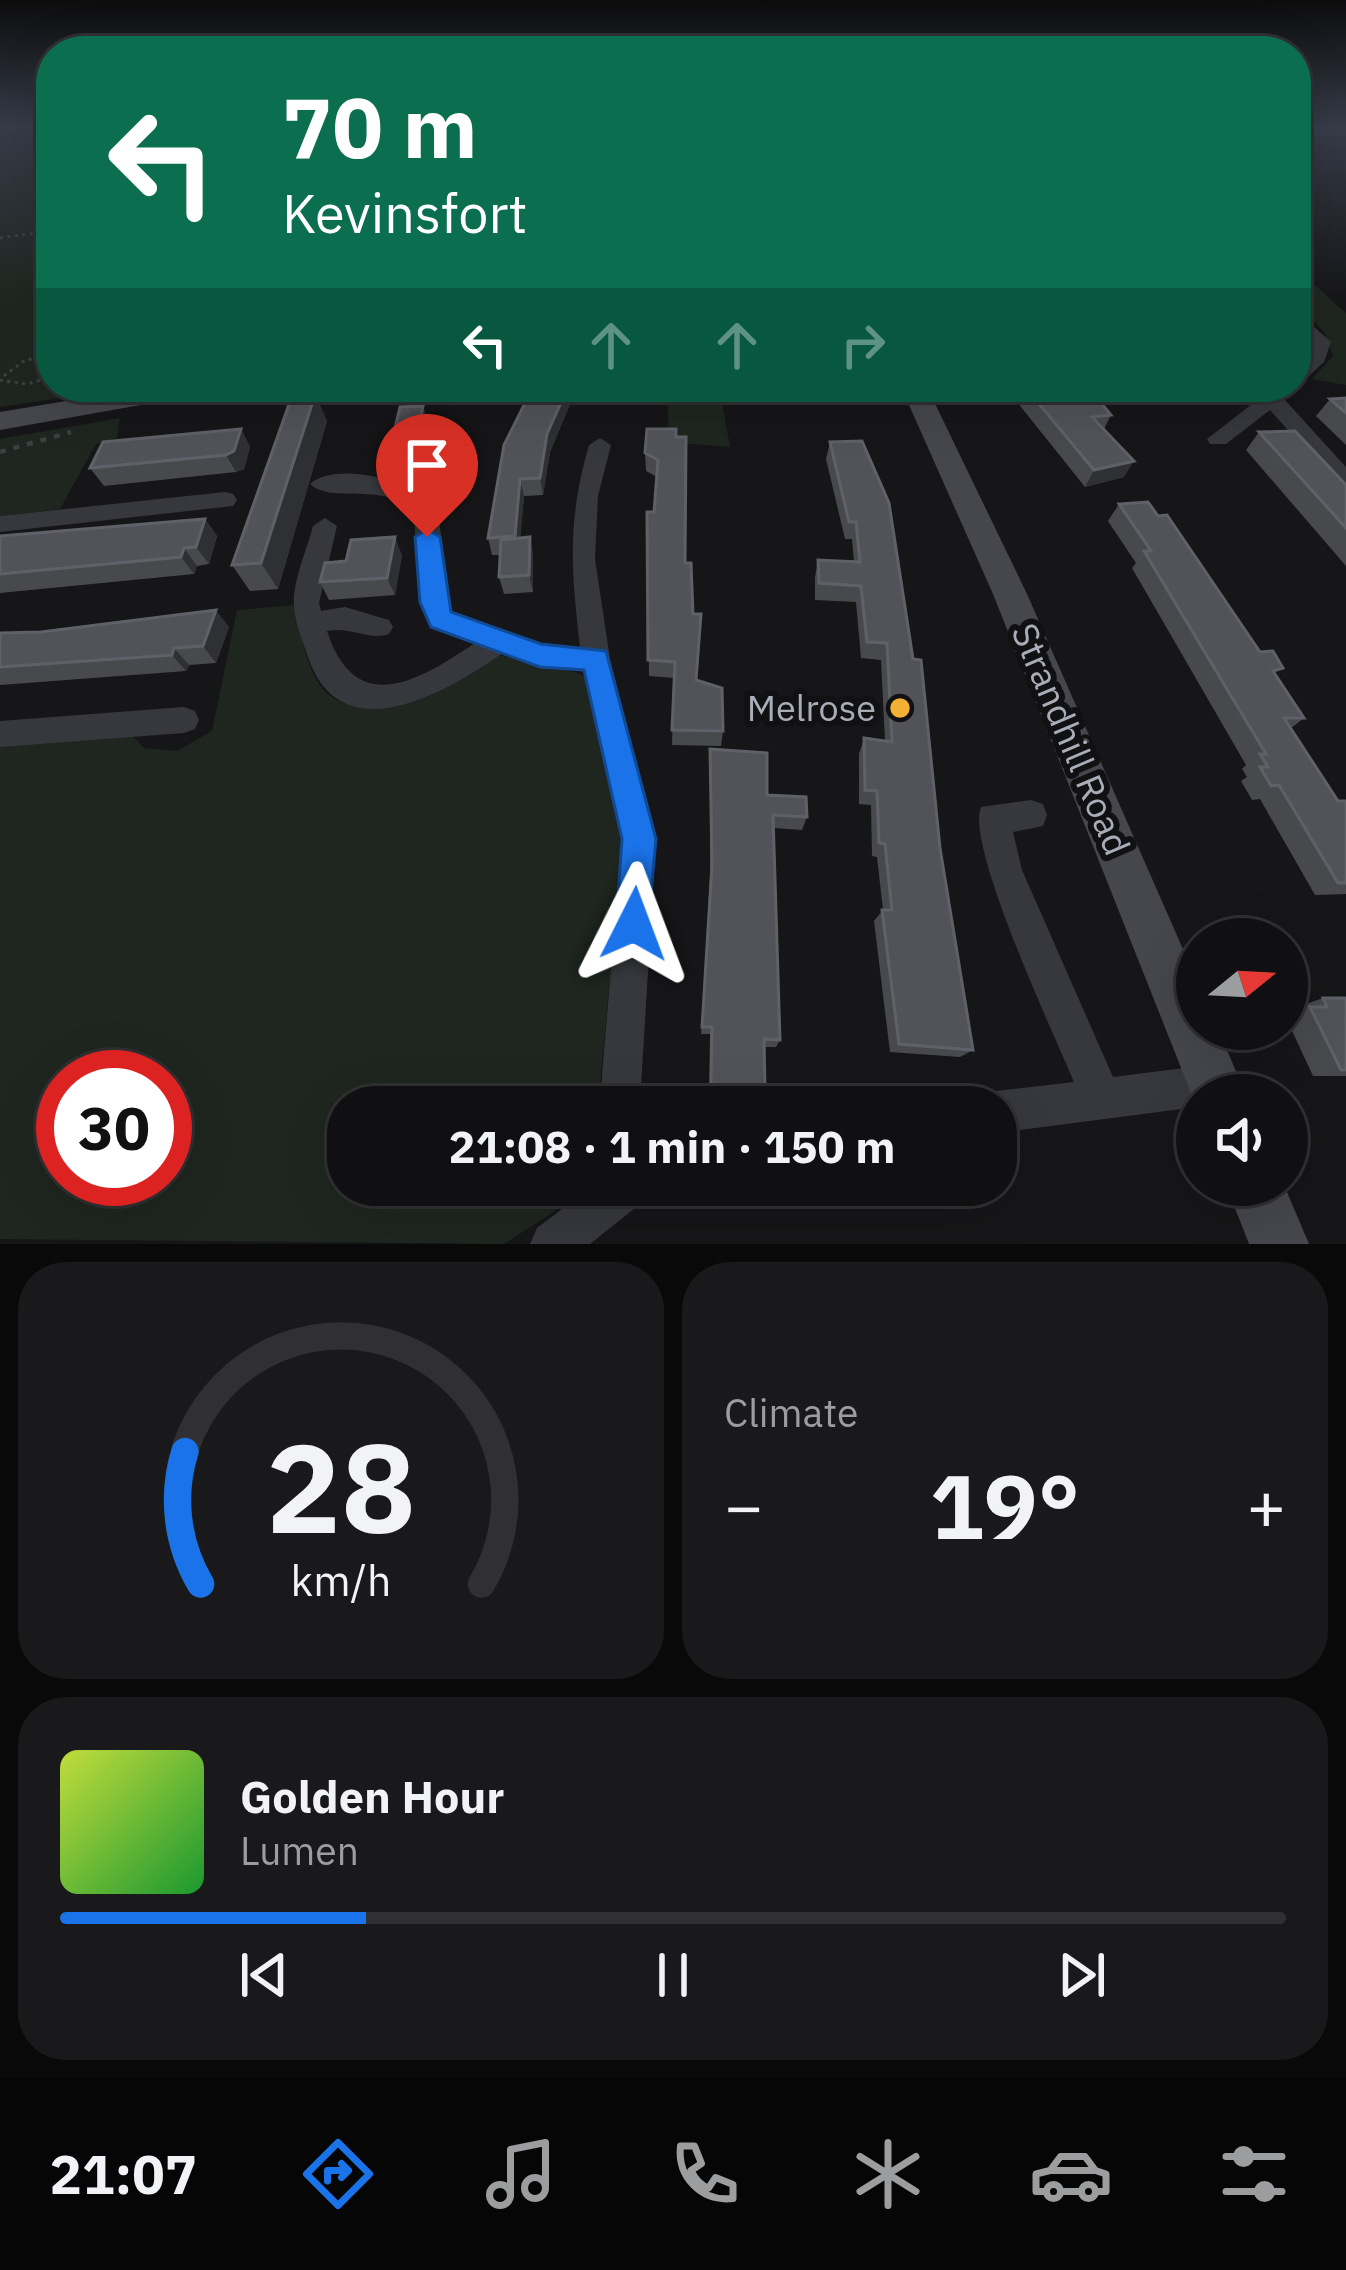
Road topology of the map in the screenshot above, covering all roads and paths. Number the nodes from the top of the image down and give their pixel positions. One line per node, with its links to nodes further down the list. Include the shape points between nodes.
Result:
1 (36, 233): 2 (path)
2 (0, 238)
3 (1311, 331): 5 (street, via 1322,342)
4 (36, 361): 6 (path)
5 (1311, 364)
6 (9, 370): 7 (path); 10 (path)
7 (0, 373)
8 (0, 380): 10 (path)
9 (36, 382): 10 (path)
10 (9, 383)
11 (130, 402): 15 (main road)
12 (921, 402): 32 (main road, Strandhill Road)
13 (1267, 402): 16 (street)
14 (1286, 402): 20 (street)
15 (0, 422)
16 (1218, 439)
17 (600, 445): 28 (street, via 582,559)
18 (377, 454): 19 (street)
19 (372, 481): 21 (street); 27 (street, via 426,510 440,620)
20 (1346, 481)
21 (321, 484)
22 (225, 500): 23 (street)
23 (0, 524)
24 (325, 526): 25 (street, via 306,603)
25 (311, 624): 26 (street, via 345,617); 27 (street, via 319,665 332,683 360,696 444,679)
26 (380, 627)
27 (498, 641): 28 (street, via 540,656)
28 (596, 659): 33 (street, via 639,839)
29 (184, 720): 30 (street)
30 (0, 734)
31 (1031, 815): 35 (street, Strandhill Road, via 993,818 1005,871)
32 (1210, 1074)
33 (621, 1086)
34 (1176, 1093): 35 (street)
35 (1101, 1098): 36 (street)
36 (1017, 1109)
37 (603, 1206): 39 (street)
38 (1264, 1206): 40 (main road)
39 (553, 1244)
40 (1279, 1244)

